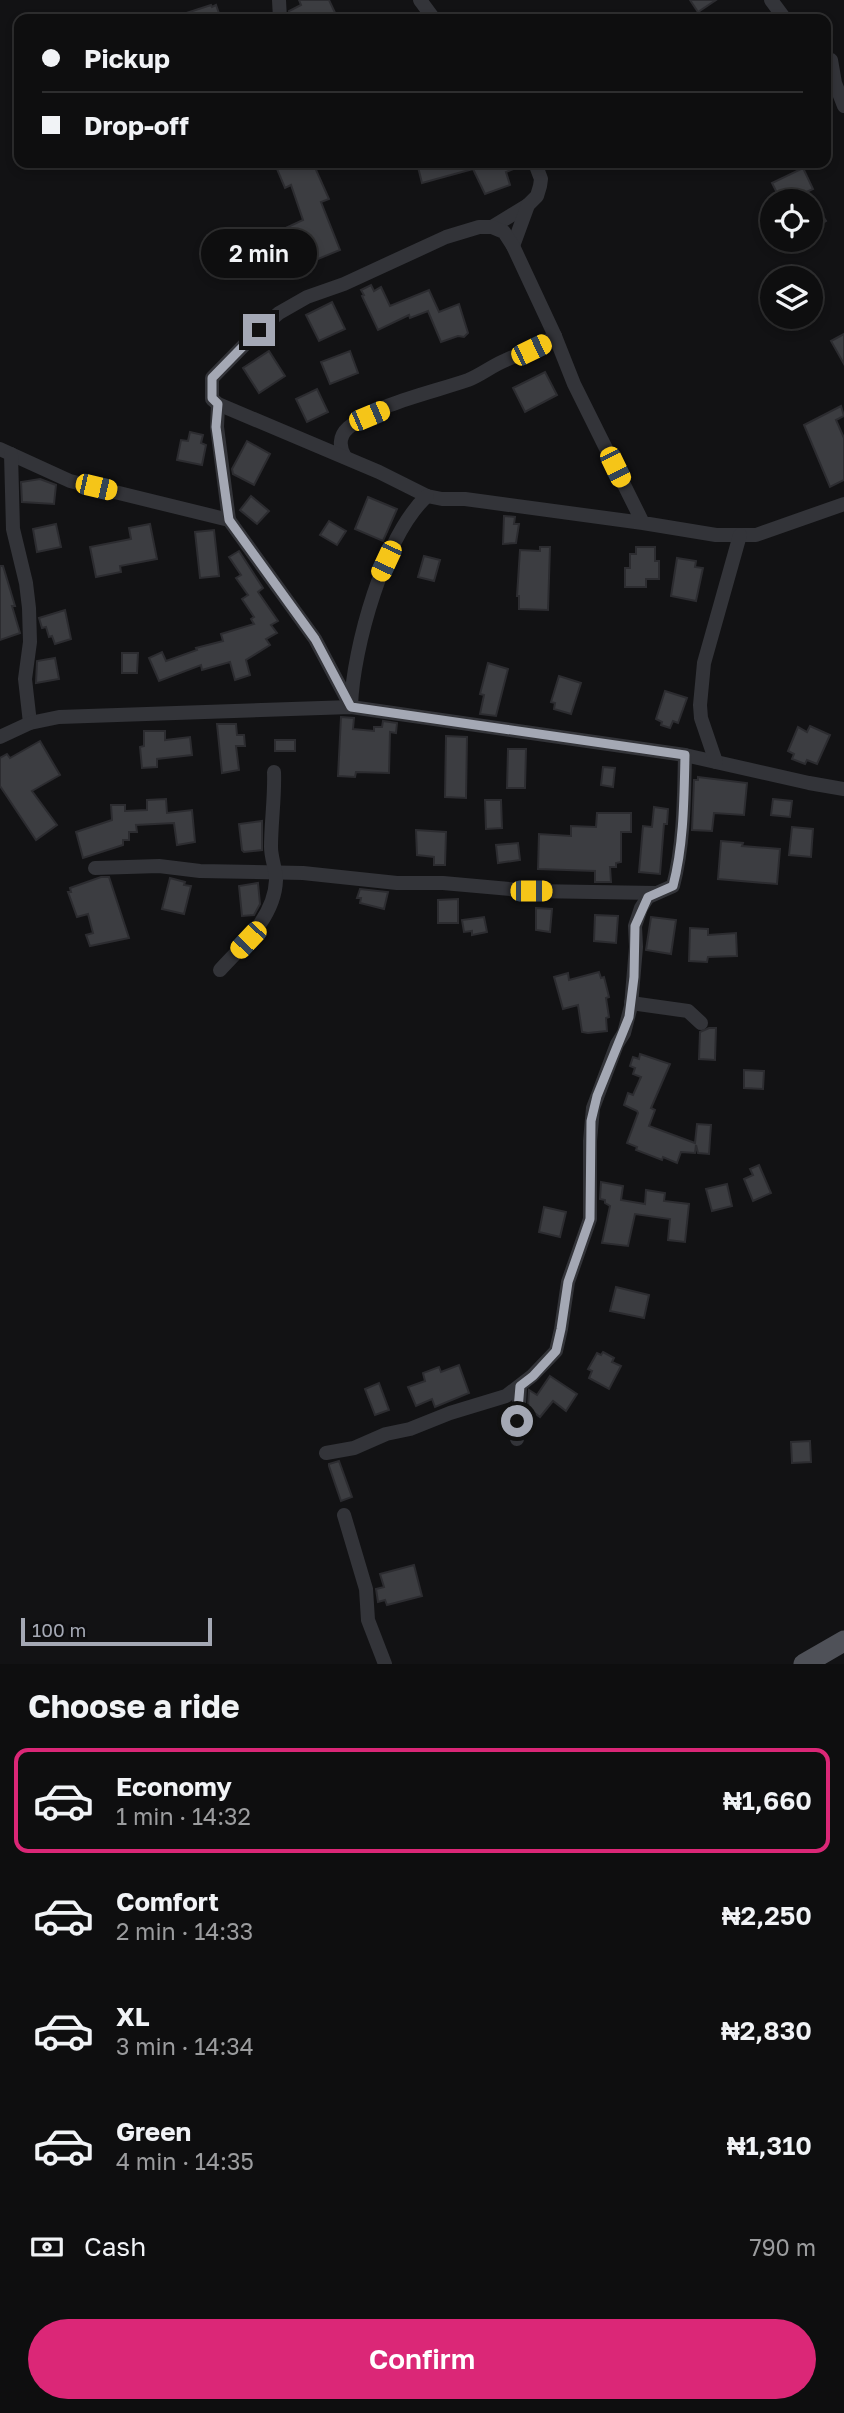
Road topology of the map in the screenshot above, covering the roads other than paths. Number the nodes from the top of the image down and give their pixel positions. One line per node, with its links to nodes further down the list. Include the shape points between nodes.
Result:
1 (832, 60): 2 (street)
2 (844, 106)
3 (537, 168): 4 (street, via 540,186)
4 (528, 205): 5 (street); 6 (street)
5 (492, 227): 6 (street, via 504,232); 8 (street, via 446,237 290,306 212,378 212,398)
6 (513, 246): 7 (street)
7 (555, 336): 10 (street, via 470,379 359,421 340,441); 14 (street)
8 (218, 404): 10 (street); 13 (street, via 216,427)
9 (5, 452): 13 (street, via 70,481); 17 (street, via 13,529 29,608 25,678)
10 (345, 457): 11 (street)
11 (427, 496): 14 (street); 16 (street, via 393,547 373,591)
12 (844, 504): 15 (street, via 756,535)
13 (229, 520): 16 (street, via 315,639)
14 (643, 523): 15 (street)
15 (740, 535): 20 (street, via 704,663 699,705)
16 (351, 707): 17 (street, via 85,715); 19 (street)
17 (30, 723): 18 (street)
18 (0, 737)
19 (685, 755): 20 (street); 25 (street, via 676,874 673,886)
20 (716, 762): 22 (street)
21 (274, 772): 24 (street, via 270,850)
22 (844, 789)
23 (95, 868): 24 (street)
24 (274, 872): 25 (street, via 531,891); 26 (street, via 273,901 248,940)
25 (657, 893): 27 (street, via 648,897 635,926)
26 (220, 970)
27 (631, 1003): 28 (street, via 688,1011); 29 (street, via 624,1033 593,1108 590,1219 568,1282 556,1351)
28 (701, 1023)
29 (520, 1386): 30 (street); 31 (street, via 506,1396 354,1448)
30 (517, 1440)
31 (326, 1453)
32 (344, 1515): 34 (street, via 366,1589 369,1620)
33 (834, 1652): 35 (main road)
34 (385, 1664)
35 (804, 1664)

